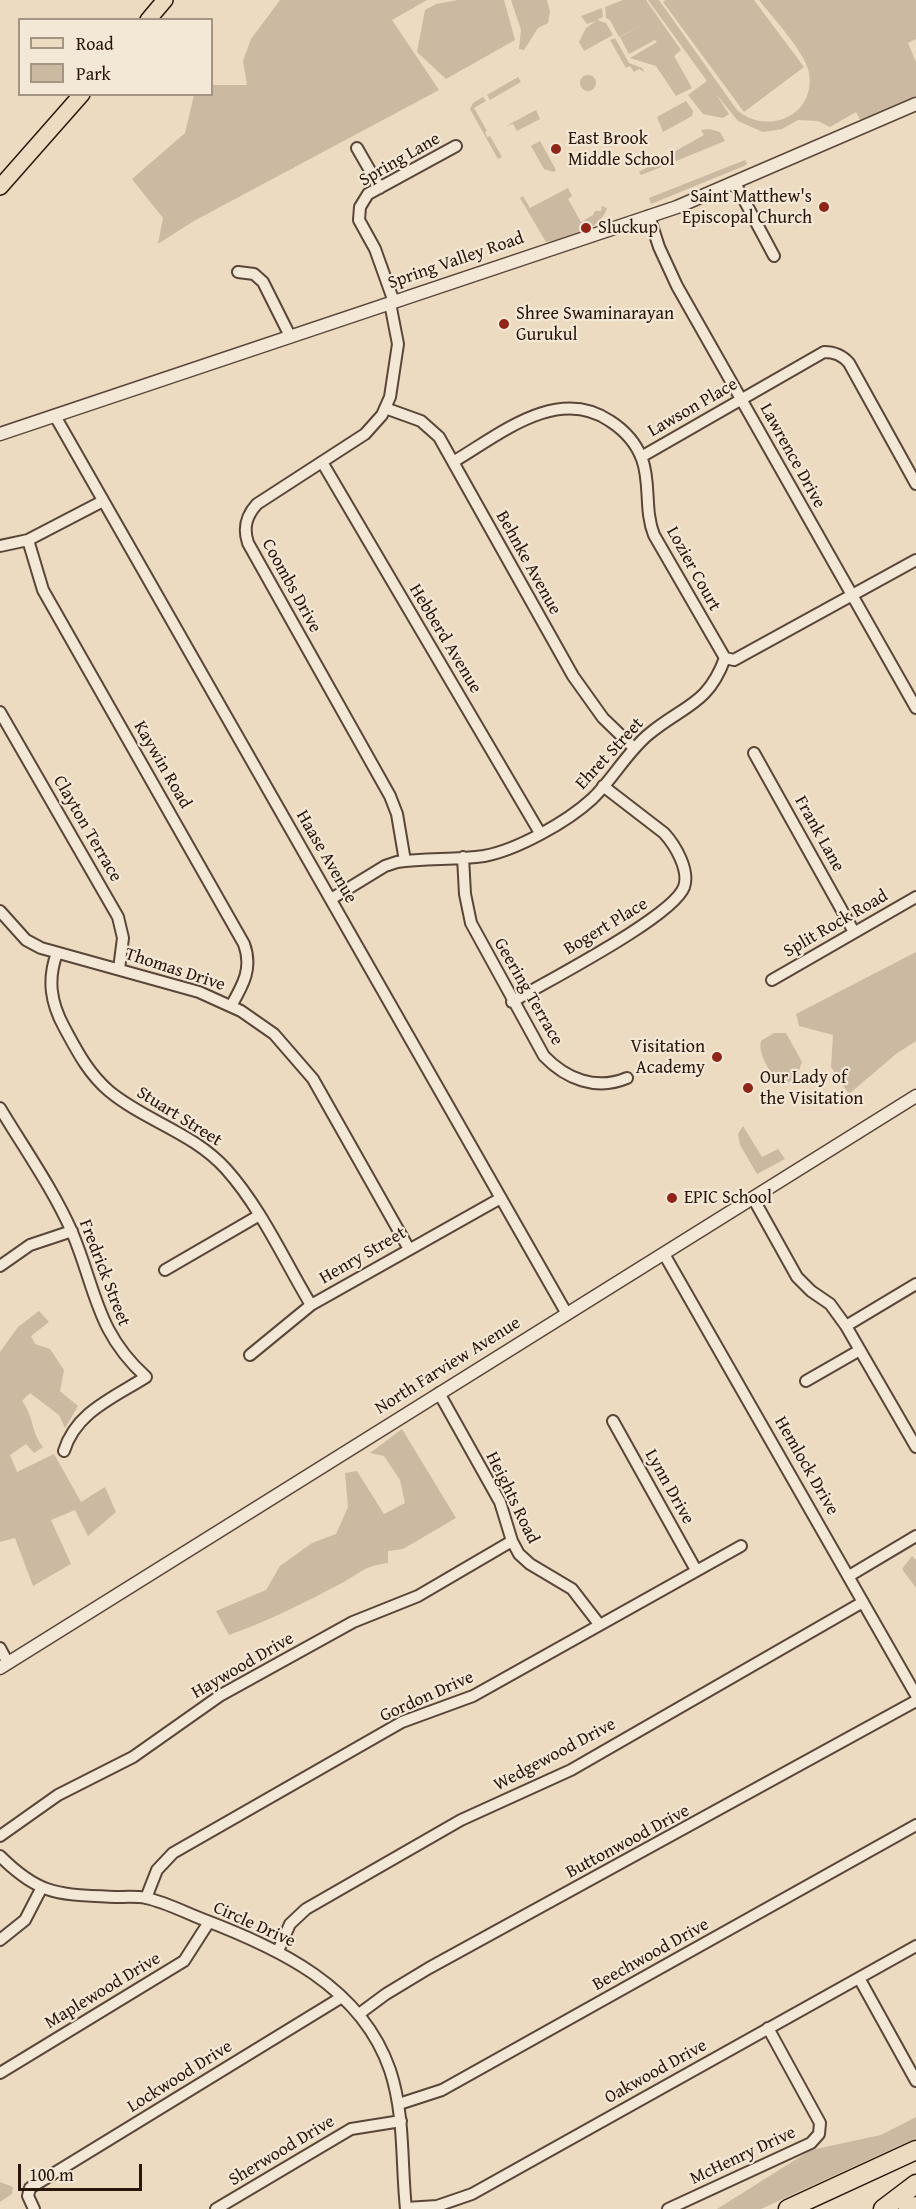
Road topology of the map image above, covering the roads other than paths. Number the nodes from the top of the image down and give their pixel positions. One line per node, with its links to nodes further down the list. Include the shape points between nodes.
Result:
1 (165, 0): 2 (main road)
2 (150, 18)
3 (80, 96): 8 (main road)
4 (916, 104): 7 (street, Spring Valley Road)
5 (456, 146): 9 (street, Spring Lane)
6 (357, 148): 9 (street)
7 (735, 183): 10 (street, Spring Valley Road); 11 (street)
8 (0, 187)
9 (380, 188): 13 (street, Spring Lane, via 363,200 358,214 386,275)
10 (649, 216): 13 (street, Spring Valley Road); 15 (street, Lawrence Drive, via 668,267)
11 (774, 256)
12 (238, 272): 14 (street, via 254,274 263,282)
13 (392, 302): 14 (street, Spring Valley Road); 16 (street, Coombs Drive, via 398,344 394,379)
14 (290, 336): 17 (street, Spring Valley Road)
15 (741, 400): 19 (street, Lawson Place); 22 (street, Lawson Place, via 830,352 849,363); 27 (street, Lawrence Drive)
16 (385, 408): 20 (street, Coombs Drive, via 365,434); 21 (street, Behnke Avenue, via 409,415 430,428)
17 (55, 416): 18 (street, Spring Valley Road); 23 (street, Haase Avenue)
18 (0, 434)
19 (641, 457): 21 (street, Lawson Place, via 627,435 607,418 568,408 540,412); 28 (street, Lozier Court, via 646,473 647,513 654,535)
20 (322, 462): 34 (street, Hebberd Avenue); 36 (street, Coombs Drive, via 257,504 248,518 246,535 390,796)
21 (453, 462): 31 (street, Behnke Avenue, via 573,676 603,718)
22 (914, 477)
23 (103, 501): 24 (street); 38 (street, Haase Avenue)
24 (28, 540): 25 (street); 45 (street, Kaywin Road, via 43,590 244,944 248,973)
25 (0, 546)
26 (916, 560): 27 (street)
27 (852, 596): 28 (street, via 734,660); 29 (street, Lawrence Drive)
28 (724, 658): 31 (street, Ehret Street, via 717,680 706,692)
29 (916, 708)
30 (0, 712): 42 (street, Clayton Terrace, via 118,916 123,938)
31 (634, 748): 33 (street, Ehret Street)
32 (754, 753): 40 (street, Frank Lane)
33 (603, 786): 34 (street, Ehret Street, via 579,810); 44 (street, Bogert Place, via 664,833 685,872 684,887 658,917)
34 (540, 833): 35 (street, Ehret Street, via 504,851)
35 (463, 857): 36 (street, Ehret Street); 44 (street, Geering Terrace, via 471,923)
36 (405, 861): 38 (street, Ehret Street, via 385,866)
37 (916, 897): 40 (street, Split Rock Road)
38 (331, 899): 49 (street, Haase Avenue)
39 (0, 911): 41 (street, Thomas Drive, via 26,940)
40 (854, 932): 43 (street, Split Rock Road)
41 (57, 953): 42 (street, Thomas Drive); 51 (street, Stuart Street, via 51,979 56,1011 87,1068 124,1102 211,1155 244,1192)
42 (119, 969): 45 (street, Thomas Drive, via 199,992)
43 (772, 980)
44 (512, 1002): 46 (street, Geering Terrace, via 537,1047 562,1072 597,1084)
45 (231, 1006): 53 (street, Thomas Drive, via 274,1034 314,1079)
46 (627, 1078)
47 (916, 1095): 50 (street, North Farview Avenue)
48 (0, 1108): 52 (street, Fredrick Street)
49 (501, 1198): 53 (street, Henry Street); 59 (street, Haase Avenue)
50 (753, 1198): 54 (street, North Farview Avenue); 60 (street, via 797,1277 830,1304)
51 (258, 1216): 56 (street); 58 (street, Stuart Street)
52 (72, 1232): 55 (street, via 30,1245); 67 (street, Fredrick Street, via 103,1322 121,1352 146,1377 86,1414 72,1430)
53 (409, 1249): 58 (street, Henry Street)
54 (664, 1254): 59 (street, North Farview Avenue); 72 (street, Hemlock Drive)
55 (0, 1266)
56 (165, 1270)
57 (916, 1284): 60 (street)
58 (310, 1305): 62 (street, Henry Street)
59 (567, 1314): 64 (street, North Farview Avenue)
60 (846, 1326): 61 (street)
61 (860, 1350): 63 (street); 66 (street)
62 (250, 1355)
63 (806, 1381)
64 (439, 1393): 69 (street, Heights Road, via 500,1502); 76 (street, North Farview Avenue)
65 (613, 1421): 71 (street, Lynn Drive)
66 (915, 1444)
67 (63, 1451)
68 (916, 1536): 72 (street)
69 (512, 1542): 74 (street, Heights Road, via 530,1564 572,1589); 80 (street, Haywood Drive, via 418,1596 353,1622 221,1695 133,1757 58,1795)
70 (741, 1546): 71 (street, Gordon Drive)
71 (696, 1570): 74 (street, Gordon Drive)
72 (849, 1576): 73 (street, Hemlock Drive)
73 (863, 1602): 77 (street, Hemlock Drive); 87 (street, Wedgewood Drive, via 571,1770 461,1820 306,1909 290,1924)
74 (599, 1624): 83 (street, Gordon Drive, via 473,1696 402,1722 173,1853 157,1870)
75 (0, 1648): 76 (street)
76 (4, 1665)
77 (916, 1695)
78 (916, 1701): 90 (street, Buttonwood Drive, via 429,1968)
79 (916, 1825): 94 (street, Beechwood Drive, via 442,2090)
80 (0, 1836)
81 (0, 1856): 82 (street, Circle Drive, via 21,1877)
82 (41, 1889): 83 (street, Circle Drive, via 63,1894); 85 (street, via 25,1920)
83 (146, 1898): 84 (street, Circle Drive)
84 (209, 1922): 87 (street, Circle Drive); 92 (street, Maplewood Drive, via 184,1961)
85 (0, 1940)
86 (916, 1946): 88 (street, Oakwood Drive)
87 (278, 1951): 89 (street, Circle Drive)
88 (858, 1978): 91 (street, Oakwood Drive); 93 (street)
89 (342, 1997): 90 (street, Circle Drive); 98 (street, Lockwood Drive, via 30,2188 28,2196)
90 (359, 2014): 94 (street, Circle Drive, via 384,2054)
91 (768, 2028): 100 (street, Oakwood Drive, via 472,2194 437,2206); 101 (street, McHenry Drive, via 819,2123 819,2134 811,2143)
92 (0, 2073)
93 (916, 2081)
94 (399, 2104): 95 (street, Circle Drive)
95 (401, 2121): 99 (street, Sherwood Drive, via 351,2129); 100 (street, Circle Drive)
96 (916, 2150): 102 (highway)
97 (916, 2184): 103 (highway)
98 (34, 2209)
99 (216, 2209)
100 (406, 2209)
101 (668, 2209)
102 (788, 2209)
103 (883, 2209)

